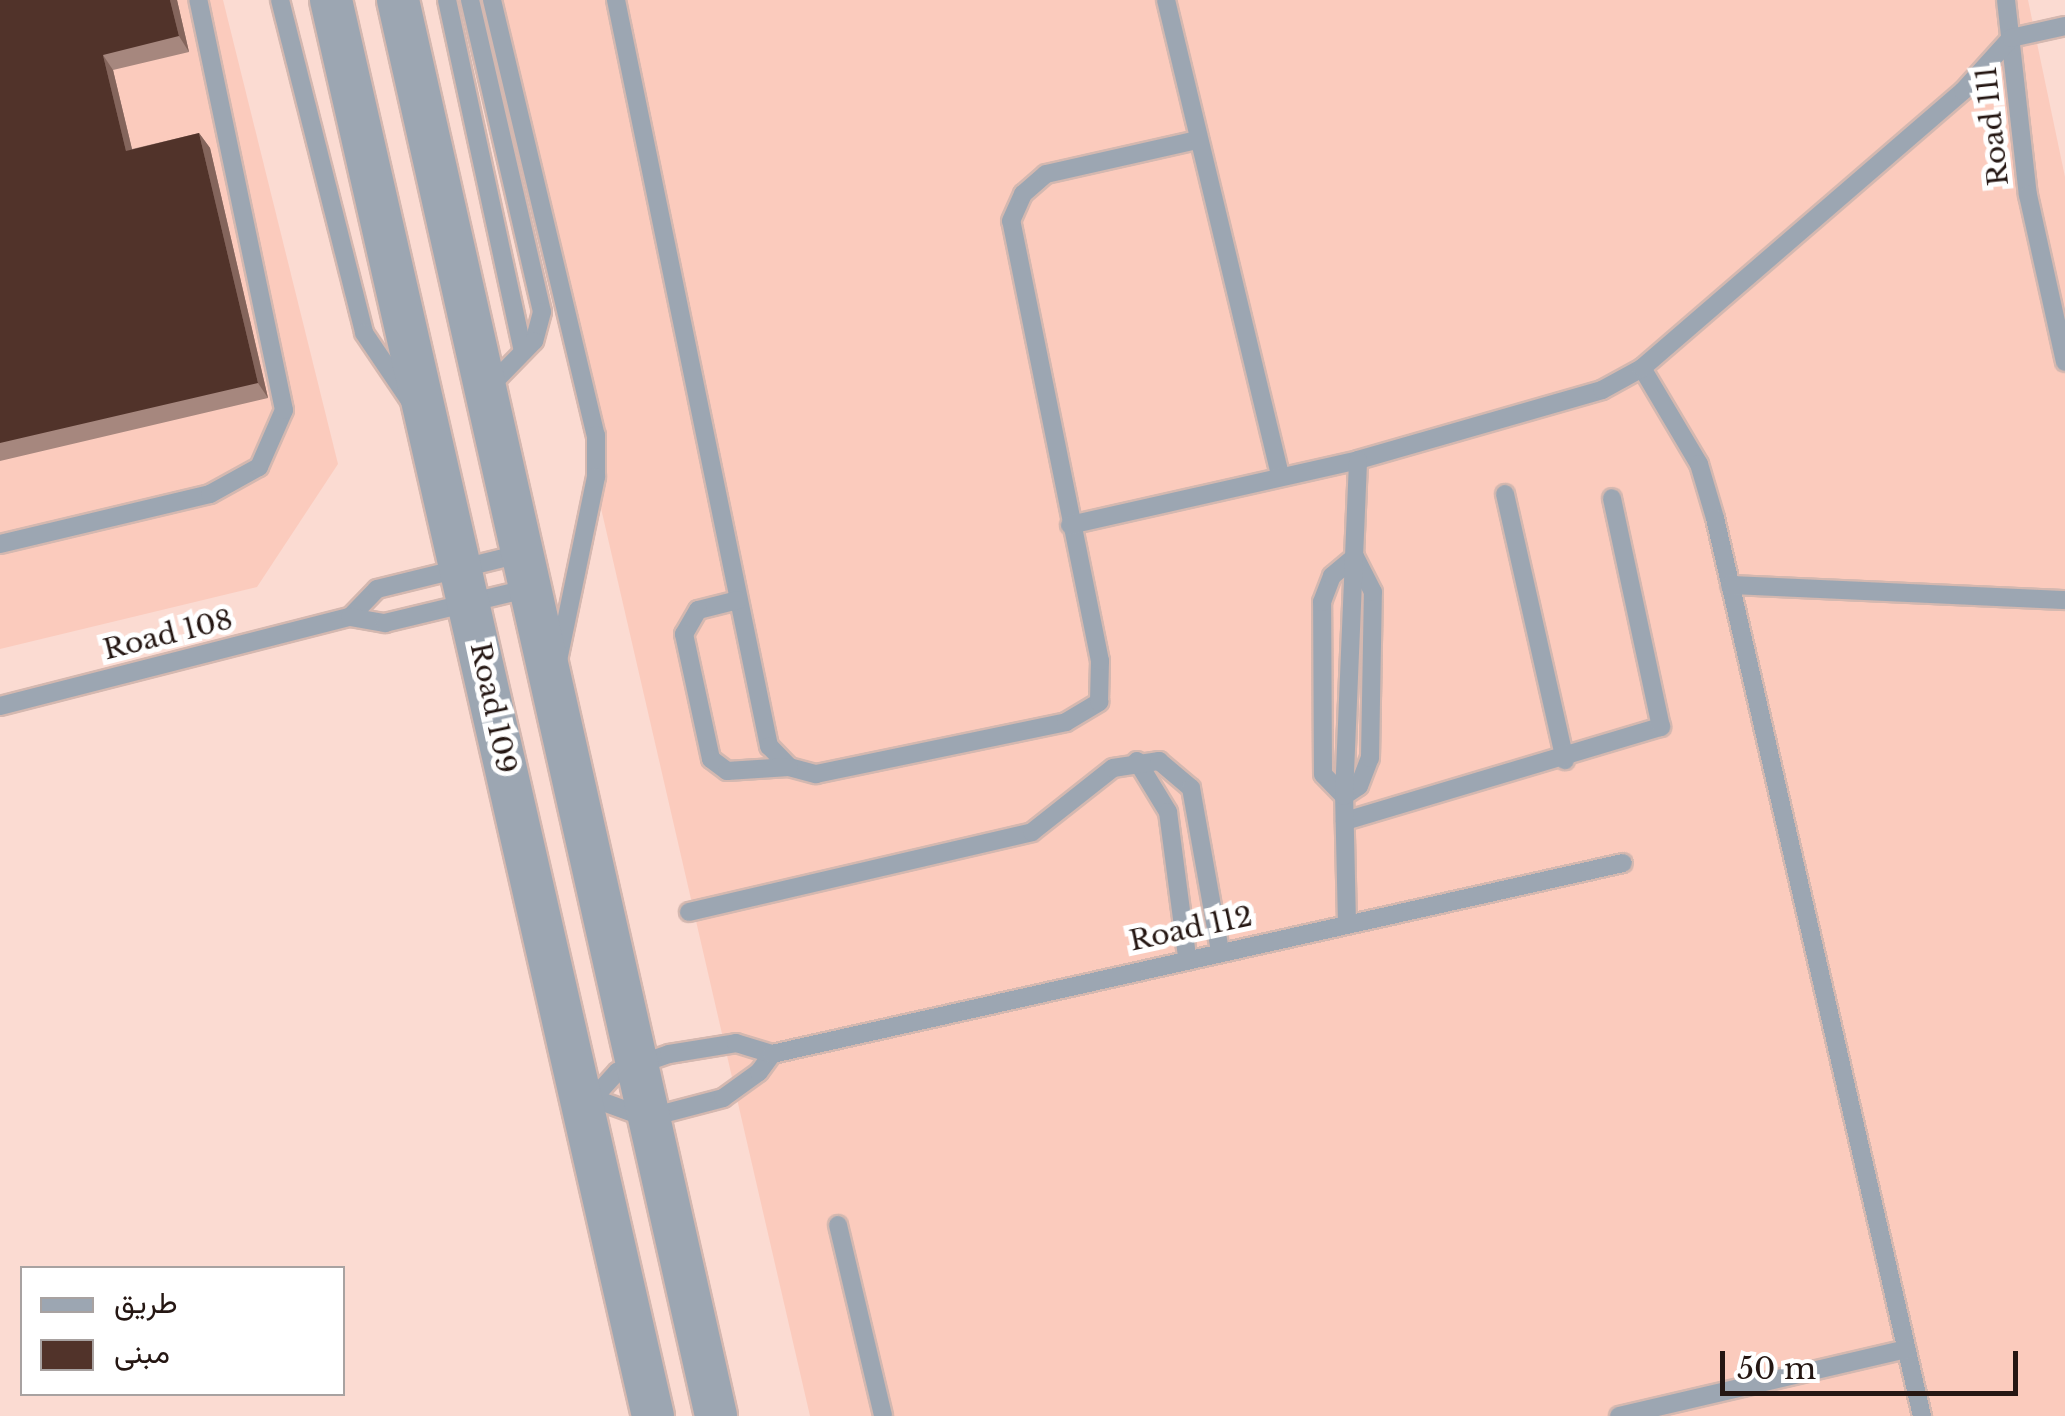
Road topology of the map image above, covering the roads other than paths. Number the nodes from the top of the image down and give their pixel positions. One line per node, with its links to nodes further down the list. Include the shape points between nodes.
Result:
1 (198, 0): 26 (lane, via 284,410 259,467 210,494)
2 (280, 0): 20 (lane, via 364,333 382,368)
3 (332, 0): 15 (street, Road 109)
4 (398, 0): 14 (street)
5 (447, 0): 16 (lane)
6 (470, 0): 16 (lane, via 542,312 541,328)
7 (492, 0): 34 (lane, via 596,434 596,477)
8 (616, 0): 31 (lane)
9 (1166, 0): 13 (lane)
10 (2006, 0): 12 (lane, Road 111)
11 (2065, 26): 12 (lane)
12 (2011, 38): 17 (lane, Road 111, via 2028,196); 18 (lane, via 1963,91)
13 (1197, 140): 22 (lane); 25 (lane, via 1046,174 1023,194 1011,222)
14 (465, 306): 15 (street); 19 (street)
15 (403, 320): 20 (street, Road 109)
16 (523, 352): 19 (lane)
17 (2065, 362)
18 (1642, 368): 21 (lane, via 1556,406); 30 (lane, via 1699,464)
19 (484, 392): 28 (street)
20 (425, 418): 29 (street, Road 109)
21 (1358, 460): 22 (lane); 27 (lane)
22 (1280, 476): 25 (lane)
23 (1505, 494): 36 (lane)
24 (1612, 498): 36 (lane, via 1663,718 1655,734)
25 (1070, 525): 38 (lane, via 1104,684 1099,702 1084,715 816,774)
26 (0, 544)
27 (1355, 558): 39 (lane, via 1373,592 1370,758 1359,786); 39 (lane, via 1332,576 1322,602 1321,758 1331,788)
28 (523, 571): 29 (lane, Road 108); 29 (lane, Road 108); 34 (street)
29 (466, 585): 33 (lane, Road 108, via 385,623); 33 (lane, Road 108, via 377,590); 48 (street, Road 109)
30 (1730, 585): 32 (lane); 51 (lane)
31 (738, 600): 38 (lane, via 770,746); 38 (lane, via 698,610 684,634 708,750 727,771)
32 (2065, 600)
33 (350, 617): 35 (lane, Road 108)
34 (551, 691): 47 (street)
35 (0, 706)
36 (1565, 760): 40 (lane)
37 (1137, 761): 42 (lane, via 1103,775 1032,832); 44 (lane, via 1168,766 1191,788); 45 (lane, via 1168,812)
38 (789, 767)
39 (1344, 796): 40 (lane)
40 (1345, 821): 43 (lane)
41 (1624, 863): 43 (lane, Road 112)
42 (689, 912)
43 (1347, 924): 44 (lane, Road 112)
44 (1220, 950): 45 (lane, Road 112)
45 (1187, 956): 46 (lane, Road 112)
46 (772, 1054): 47 (lane, Road 112, via 718,1043); 49 (lane, via 723,1098)
47 (634, 1062): 48 (lane, Road 112); 49 (street)
48 (582, 1101): 49 (lane); 52 (street, Road 109)
49 (647, 1118): 53 (street)
50 (838, 1225): 54 (lane)
51 (1906, 1350): 55 (lane); 56 (lane)
52 (652, 1416)
53 (716, 1416)
54 (883, 1416)
55 (1619, 1416)
56 (1922, 1416)

